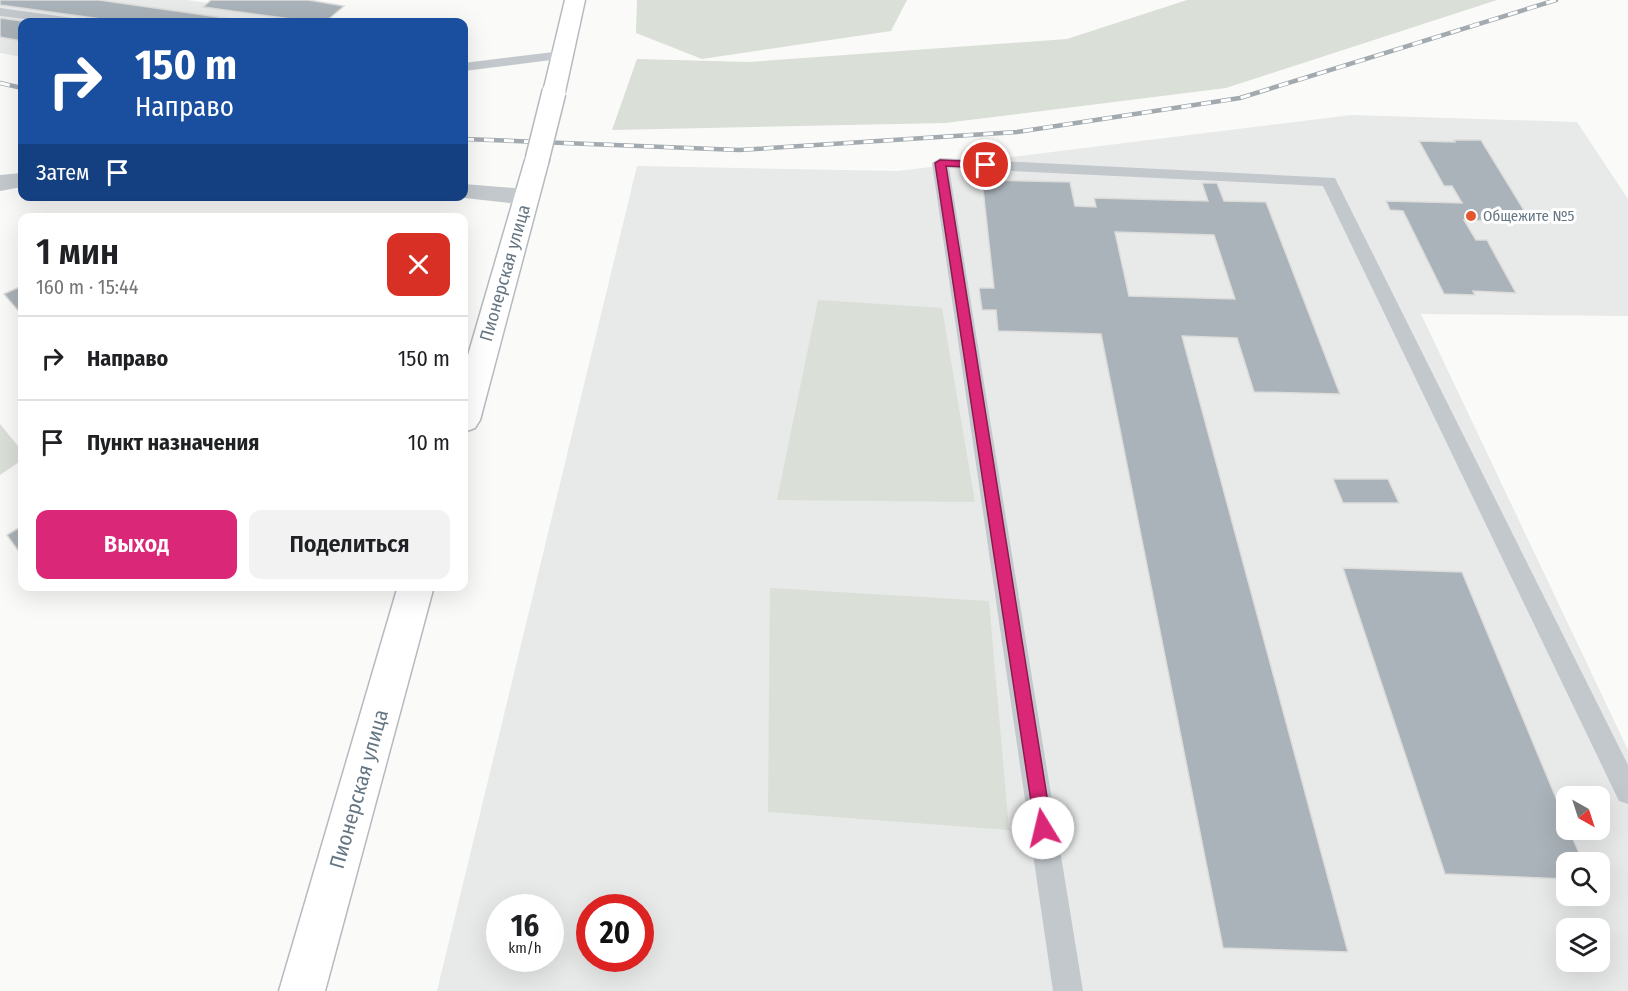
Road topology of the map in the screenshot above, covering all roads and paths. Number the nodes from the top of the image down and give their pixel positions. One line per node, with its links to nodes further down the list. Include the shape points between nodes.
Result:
1 (575, 0): 4 (main road)
2 (0, 12): 3 (lane)
3 (44, 18)
4 (562, 55): 5 (lane); 9 (main road, Пионерская улица, bridge)
5 (468, 67)
6 (18, 181): 7 (street)
7 (0, 183)
8 (468, 192): 9 (street)
9 (527, 197): 10 (main road, Пионерская улица)
10 (468, 406)
11 (415, 591): 13 (main road, Пионерская улица)
12 (1628, 792): 14 (lane, via 1329,180 940,163)
13 (302, 991)
14 (1068, 991)

